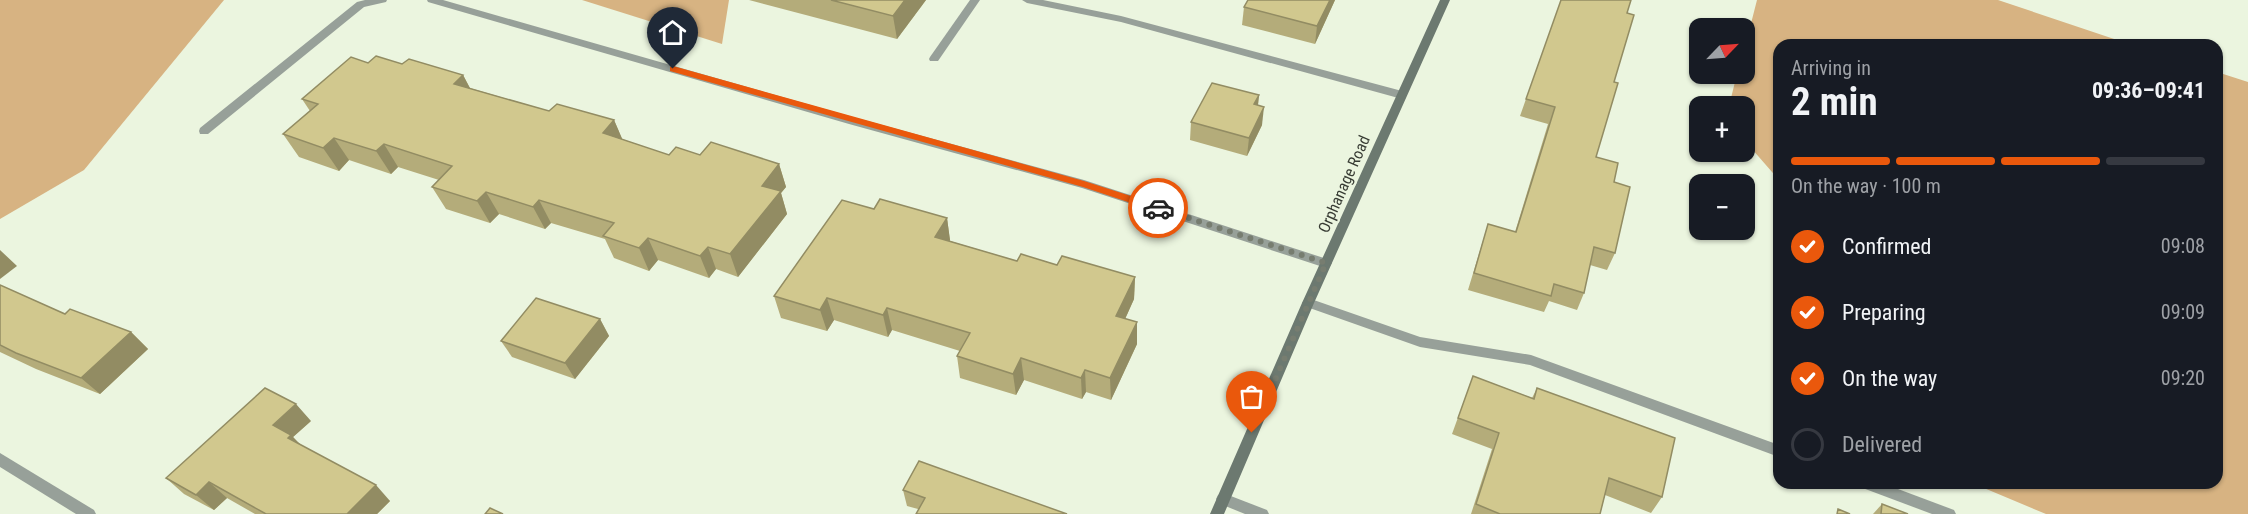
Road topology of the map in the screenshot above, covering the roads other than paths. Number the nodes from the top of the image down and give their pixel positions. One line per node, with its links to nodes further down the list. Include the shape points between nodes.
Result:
1 (382, 0): 8 (street, via 361,4)
2 (432, 0): 9 (street, via 1084,184)
3 (975, 0): 6 (street)
4 (1027, 0): 7 (street, via 1121,19)
5 (1445, 0): 7 (main road, Orphanage Road)
6 (934, 59)
7 (1402, 95): 9 (main road, Orphanage Road)
8 (204, 131)
9 (1326, 263): 10 (main road, Orphanage Road)
10 (1308, 303): 11 (street, via 1420,342 1531,360); 14 (main road, Orphanage Road)
11 (1773, 449)
12 (0, 459): 15 (street)
13 (1881, 489): 18 (street)
14 (1223, 499): 16 (main road, Orphanage Road); 17 (street)
15 (89, 514)
16 (1217, 514)
17 (1262, 514)
18 (1948, 514)

